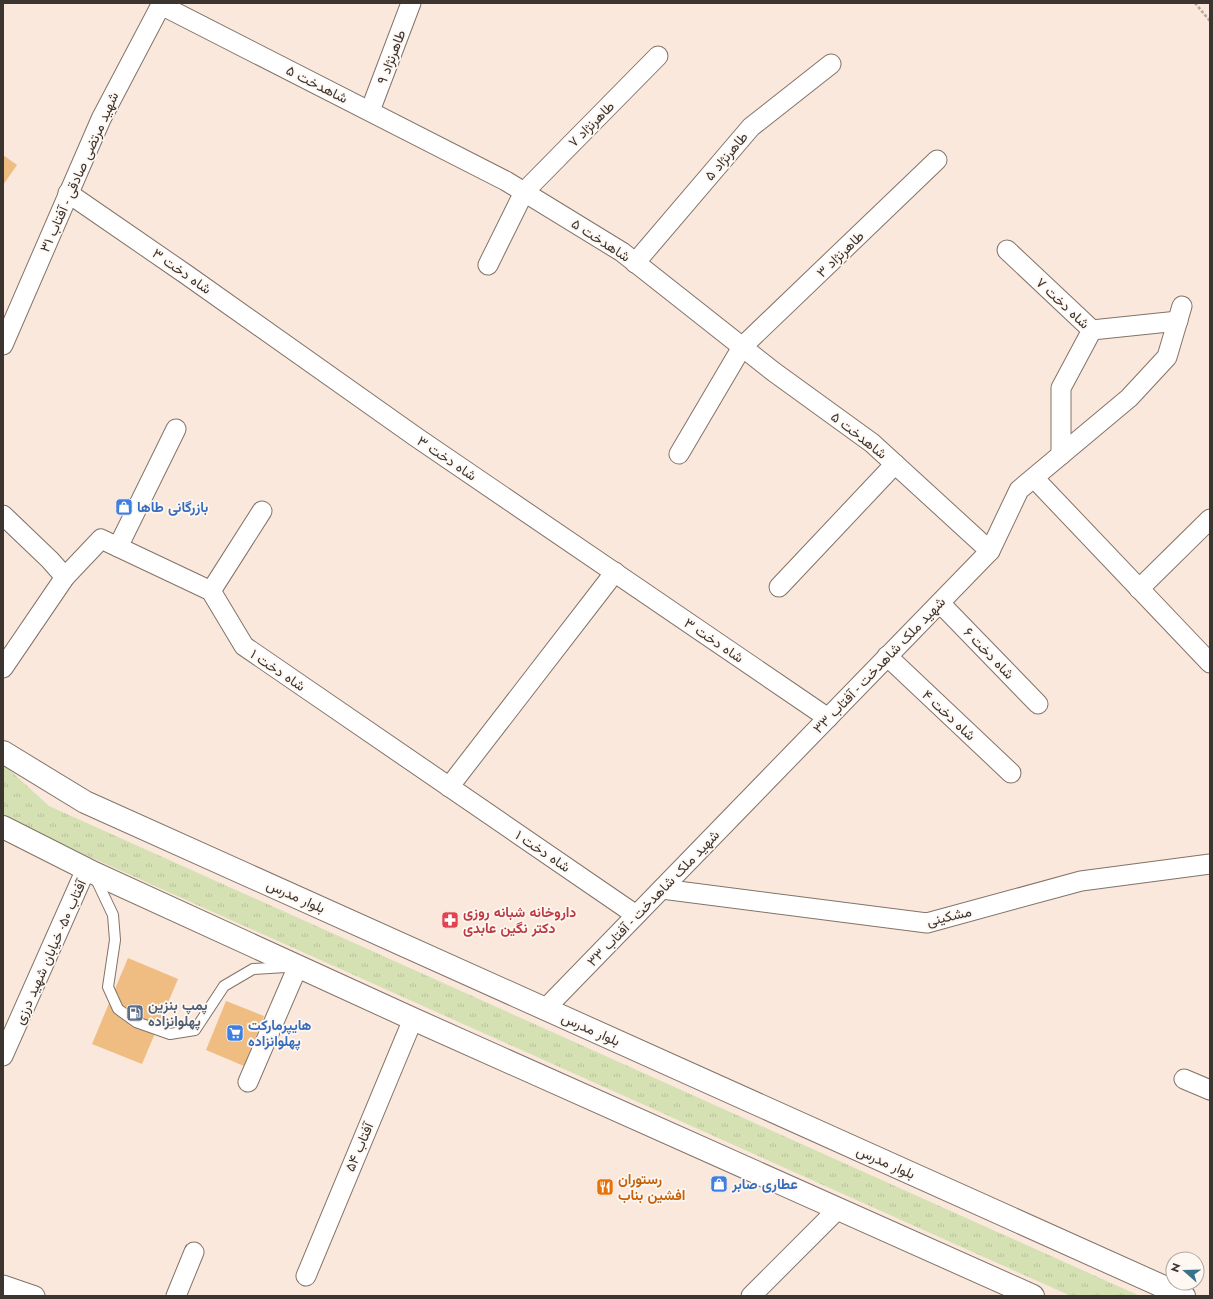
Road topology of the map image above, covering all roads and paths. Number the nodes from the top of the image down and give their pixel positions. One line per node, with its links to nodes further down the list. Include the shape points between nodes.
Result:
1 (411, 3): 7 (street, طاهرنژاد ۹)
2 (1195, 3): 4 (path)
3 (162, 4): 7 (street, شاهدخت ۵); 10 (street, شهید مرتضی صادقی - آفتاب ۳۱, via 101,119)
4 (1210, 21)
5 (658, 56): 9 (street, طاهرنژاد ۷)
6 (831, 64): 12 (street, طاهرنژاد ۵, via 751,127)
7 (370, 111): 9 (street, شاهدخت ۵)
8 (937, 160): 17 (street, طاهرنژاد ۳)
9 (524, 192): 12 (street, شاهدخت ۵, via 622,252); 13 (street, طاهرنژاد ۷)
10 (68, 193): 16 (street, شهید مرتضی صادقی - آفتاب ۳۱); 28 (street, شاه دخت ۳, via 416,437)
11 (1007, 250): 15 (street, شاه دخت ۷)
12 (635, 263): 17 (street, شاهدخت ۵)
13 (488, 266)
14 (1180, 314): 15 (street, شاه دخت ۷); 20 (street, شهید ملک شاهدخت - آفتاب ۳۳, via 1167,357 1129,398)
15 (1092, 330): 20 (street, via 1061,388)
16 (3, 345)
17 (742, 347): 19 (street, طاهرنژاد ۳); 21 (street, شاهدخت ۵, via 872,443)
18 (176, 429): 26 (street)
19 (678, 454)
20 (1061, 455): 22 (street, شهید ملک شاهدخت - آفتاب ۳۳)
21 (894, 464): 27 (street, شاهدخت ۵); 30 (street)
22 (1034, 478): 27 (street, شهید ملک شاهدخت - آفتاب ۳۳, via 1019,490); 31 (street)
23 (262, 512): 32 (street)
24 (3, 515): 29 (street)
25 (1210, 519): 31 (street)
26 (118, 547): 29 (street, via 101,539); 32 (street)
27 (990, 551): 33 (street, شهید ملک شاهدخت - آفتاب ۳۳)
28 (614, 572): 38 (street, شاه دخت ۳); 41 (street)
29 (65, 577): 36 (street)
30 (779, 587)
31 (1139, 589): 35 (street)
32 (211, 591): 41 (street, شاه دخت ۱, via 244,646)
33 (940, 603): 34 (street, شهید ملک شاهدخت - آفتاب ۳۳); 37 (street, شاه دخت ۶)
34 (887, 656): 38 (street, شهید ملک شاهدخت - آفتاب ۳۳); 40 (street, شاه دخت ۴)
35 (1210, 663)
36 (3, 668)
37 (1038, 704)
38 (828, 718): 45 (street, شهید ملک شاهدخت - آفتاب ۳۳)
39 (3, 752): 48 (main road, بلوار مدرس, via 85,802)
40 (1011, 773)
41 (449, 787): 46 (street, شاه دخت ۱)
42 (3, 827): 44 (main road)
43 (1210, 864): 45 (street, مشکینی, via 1081,880 927,923)
44 (90, 871): 47 (main road); 47 (lane, via 113,916 115,940 108,987 118,1009 136,1022 170,1034 195,1030 224,986 253,969); 50 (street, آفتاب ۵۰- خیابان شهید درزی)
45 (662, 889): 46 (street, شهید ملک شاهدخت - آفتاب ۳۳)
46 (636, 915): 48 (street, شهید ملک شاهدخت - آفتاب ۳۳)
47 (298, 966): 49 (main road); 52 (street)
48 (545, 1009): 62 (main road, بلوار مدرس)
49 (413, 1019): 54 (main road); 56 (street, آفتاب ۵۴)
50 (3, 1056)
51 (1184, 1079): 53 (street)
52 (248, 1082)
53 (1210, 1090)
54 (838, 1208): 60 (street); 61 (main road)
55 (194, 1252): 59 (street)
56 (306, 1276)
57 (3, 1285): 58 (street)
58 (35, 1296)
59 (176, 1296)
60 (750, 1296)
61 (1033, 1296)
62 (1184, 1296)

